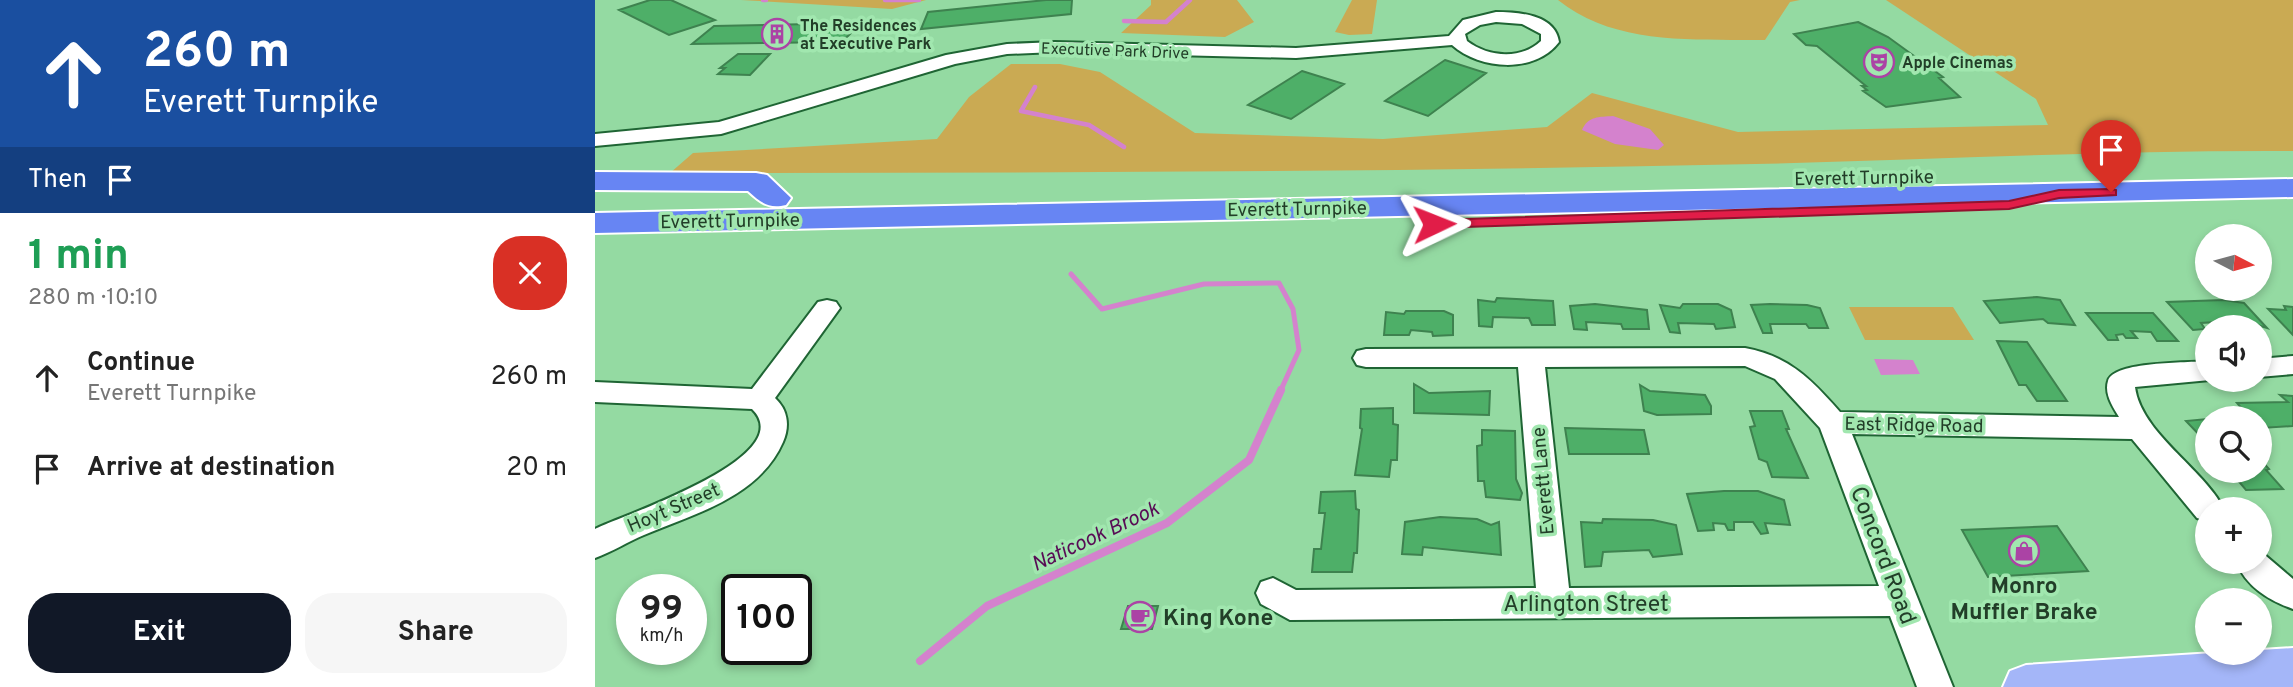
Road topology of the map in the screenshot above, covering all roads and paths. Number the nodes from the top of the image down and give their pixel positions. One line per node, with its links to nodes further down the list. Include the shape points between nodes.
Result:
1 (1457, 40): 1 (street, via 1480,55 1513,58 1539,52 1551,38 1533,22 1496,17 1465,25); 2 (street, Executive Park Drive, via 1296,53 1007,50 952,59)
2 (781, 110): 3 (street, Executive Park Drive); 4 (street, Executive Park Drive, via 709,130)
3 (595, 128)
4 (595, 140)
5 (2293, 168): 9 (highway, Everett Turnpike)
6 (595, 181): 9 (highway, via 756,182)
7 (2293, 188): 8 (highway, Everett Turnpike)
8 (2059, 194): 11 (highway, Everett Turnpike); 12 (highway, via 1995,206)
9 (775, 198): 10 (highway, Everett Turnpike)
10 (595, 201)
11 (595, 223)
12 (595, 250)
13 (827, 308): 20 (street)
14 (1366, 358): 15 (street, East Ridge Road)
15 (1531, 358): 21 (street, East Ridge Road, via 1761,358 1793,377); 29 (street, Everett Lane)
16 (2293, 365): 17 (street)
17 (2272, 367)
18 (2195, 372): 22 (street, via 2137,375 2121,382 2123,400)
19 (595, 392): 20 (street)
20 (759, 399): 24 (street, Hoyt Street, via 774,413 775,424 766,445 748,467 705,496)
21 (1833, 423): 22 (street, East Ridge Road); 28 (street, Concord Road)
22 (2140, 428): 23 (street)
23 (2198, 497)
24 (595, 544)
25 (2264, 574): 27 (street, via 2276,587)
26 (1273, 593): 29 (street, Arlington Street, via 1290,605)
27 (2293, 594)
28 (1902, 601): 29 (street, Arlington Street); 31 (street, Concord Road)
29 (1554, 603)
30 (2293, 670): 32 (main road)
31 (1935, 687)
32 (2026, 687)

